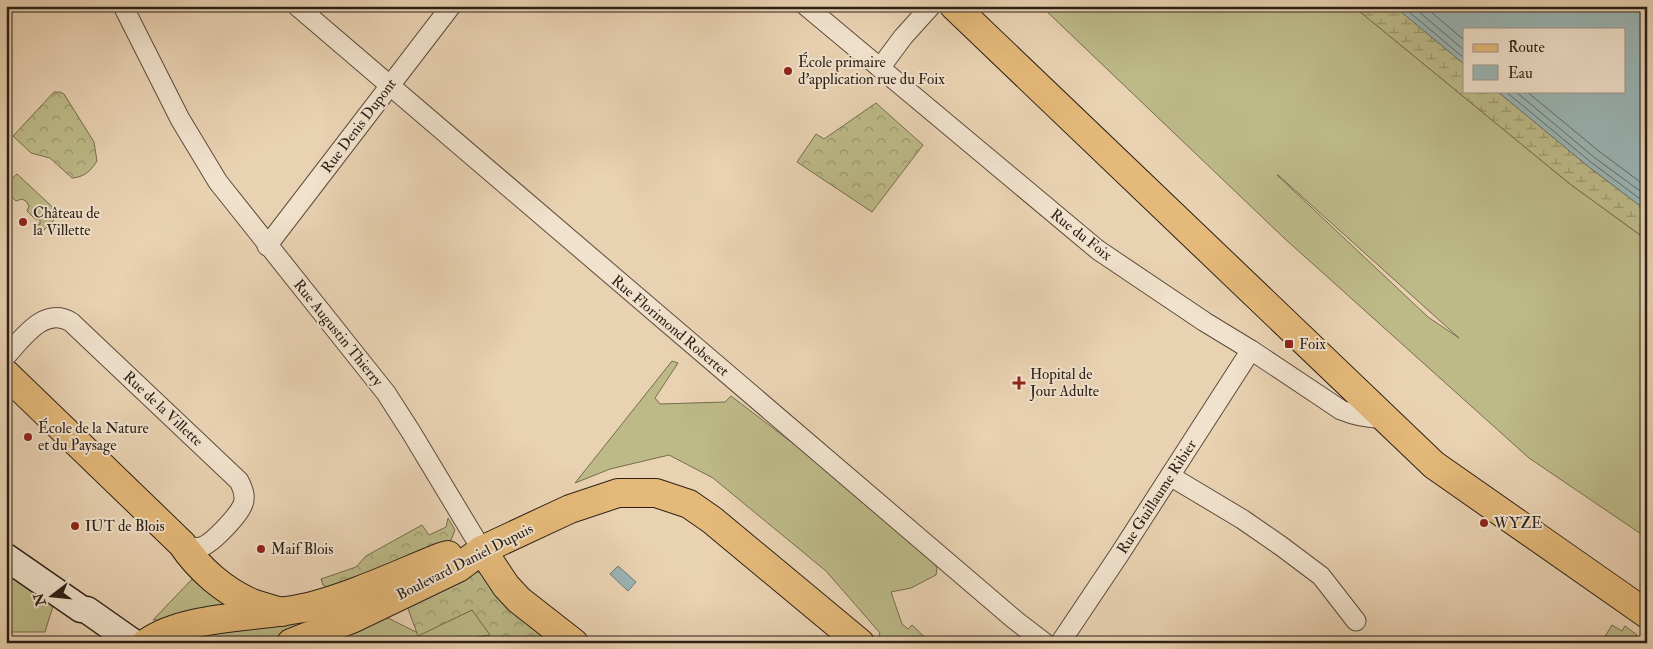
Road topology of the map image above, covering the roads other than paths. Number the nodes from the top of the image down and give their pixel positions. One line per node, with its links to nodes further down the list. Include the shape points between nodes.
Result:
1 (123, 6): 9 (street, Rue Augustin Thierry, via 197,149)
2 (297, 6): 8 (street, Rue Florimond Robertet)
3 (451, 6): 8 (street, Rue Denis Dupont)
4 (806, 6): 7 (street, Rue du Foix)
5 (931, 6): 7 (street)
6 (954, 6): 13 (main road)
7 (880, 68): 10 (street, Rue du Foix, via 1098,250)
8 (390, 86): 9 (street, Rue Denis Dupont); 26 (street, Rue Florimond Robertet)
9 (267, 246): 16 (street, Rue Augustin Thierry, via 386,393)
10 (1251, 350): 13 (street, Rue du Foix, via 1341,410 1355,416); 14 (street, Rue Guillaume Ribier)
11 (6, 356): 15 (street, Rue de la Villette, via 38,323 47,318 62,317 239,481 244,503 238,514 210,542 192,548)
12 (6, 374): 15 (main road)
13 (1385, 418): 19 (main road, via 1434,465)
14 (1170, 476): 20 (street, via 1242,519 1321,576); 27 (street, Rue Guillaume Ribier)
15 (182, 544): 18 (main road, via 192,559 224,587 253,604)
16 (482, 550): 18 (main road, via 441,556 356,592); 23 (main road, Boulevard Daniel Dupuis, via 450,572 354,618); 24 (main road, Rue Augustin Thierry, via 519,600); 25 (main road, Boulevard Daniel Dupuis, via 570,509 618,493 656,493 689,504 712,520)
17 (6, 557): 21 (main road)
18 (282, 612): 22 (main road, via 175,628)
19 (1647, 614)
20 (1356, 621)
21 (134, 643)
22 (146, 643)
23 (291, 643)
24 (574, 643)
25 (860, 643)
26 (1045, 643)
27 (1060, 643)

